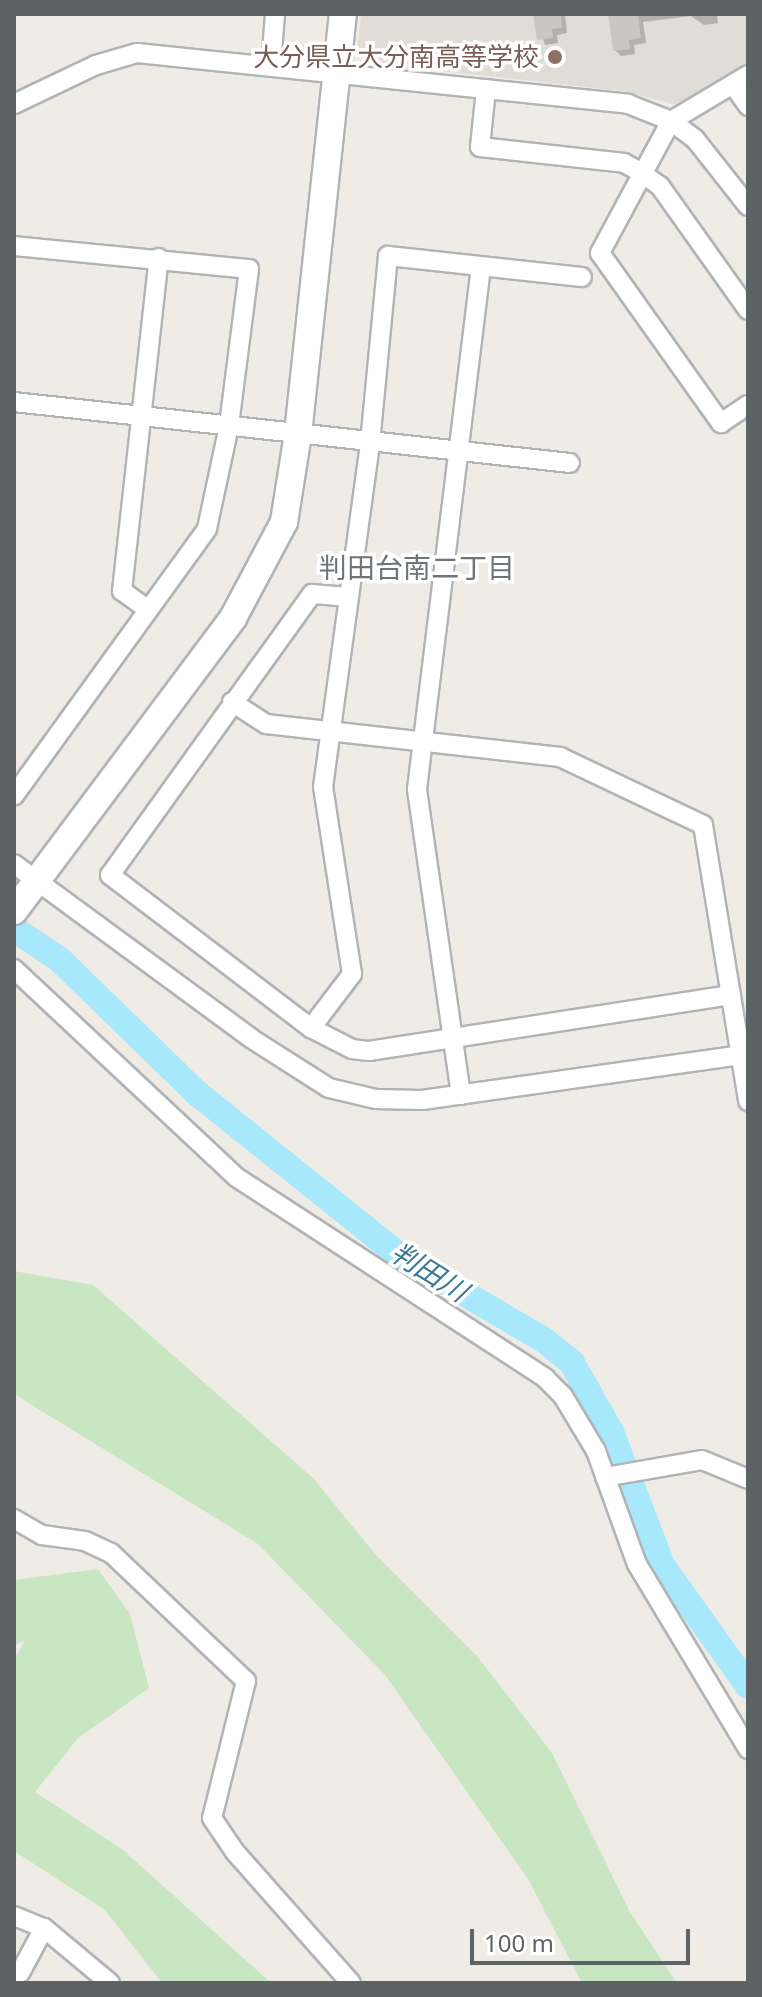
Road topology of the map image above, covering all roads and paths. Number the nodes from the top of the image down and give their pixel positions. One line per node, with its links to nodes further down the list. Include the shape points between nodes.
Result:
1 (275, 14): 3 (street)
2 (343, 14): 4 (street)
3 (271, 64): 4 (street); 7 (street, via 137,53 96,65)
4 (336, 73): 6 (street); 21 (street)
5 (740, 80): 8 (street); 9 (street)
6 (486, 89): 9 (street, via 628,104); 10 (street, via 480,147 624,163)
7 (14, 104)
8 (748, 106)
9 (671, 121): 10 (street); 11 (street, via 712,156)
10 (640, 172): 16 (street, via 660,186); 18 (street, via 600,253 721,423)
11 (748, 206)
12 (14, 246): 13 (street)
13 (159, 258): 19 (street); 20 (street, via 249,269)
14 (481, 267): 15 (street); 22 (street, via 388,256); 23 (street)
15 (582, 277)
16 (748, 310)
17 (14, 402): 19 (street)
18 (748, 405)
19 (142, 416): 20 (street); 26 (street, via 122,591)
20 (229, 426): 21 (street); 26 (street, via 207,529)
21 (298, 434): 22 (street); 32 (street, via 284,522 263,570)
22 (370, 443): 23 (street); 25 (street)
23 (461, 452): 24 (street); 29 (street)
24 (570, 463)
25 (348, 597): 27 (street, via 312,594); 28 (street)
26 (147, 609): 30 (street)
27 (232, 702): 28 (street, via 266,724); 36 (street, via 110,875)
28 (330, 731): 29 (street); 36 (street, via 323,787 352,974)
29 (422, 738): 35 (street, via 560,757 703,825); 37 (street, via 417,789)
30 (14, 796)
31 (14, 864): 32 (street)
32 (37, 881): 33 (street); 39 (street, via 252,1039 329,1088 376,1099)
33 (14, 910)
34 (14, 969): 41 (street, via 236,1177 545,1378 581,1425)
35 (731, 995): 37 (street); 38 (street)
36 (311, 1028): 37 (street, via 329,1041 369,1051)
37 (453, 1037): 39 (street)
38 (744, 1054): 39 (street); 40 (street)
39 (461, 1095)
40 (748, 1101)
41 (610, 1476): 42 (street, via 702,1460); 44 (street, via 637,1564)
42 (748, 1479)
43 (14, 1519): 49 (street, via 42,1535 85,1541 111,1553 246,1681 212,1818 235,1852)
44 (748, 1749)
45 (14, 1916): 46 (street)
46 (44, 1928): 47 (street); 48 (street)
47 (22, 1976)
48 (110, 1983)
49 (351, 1983)

